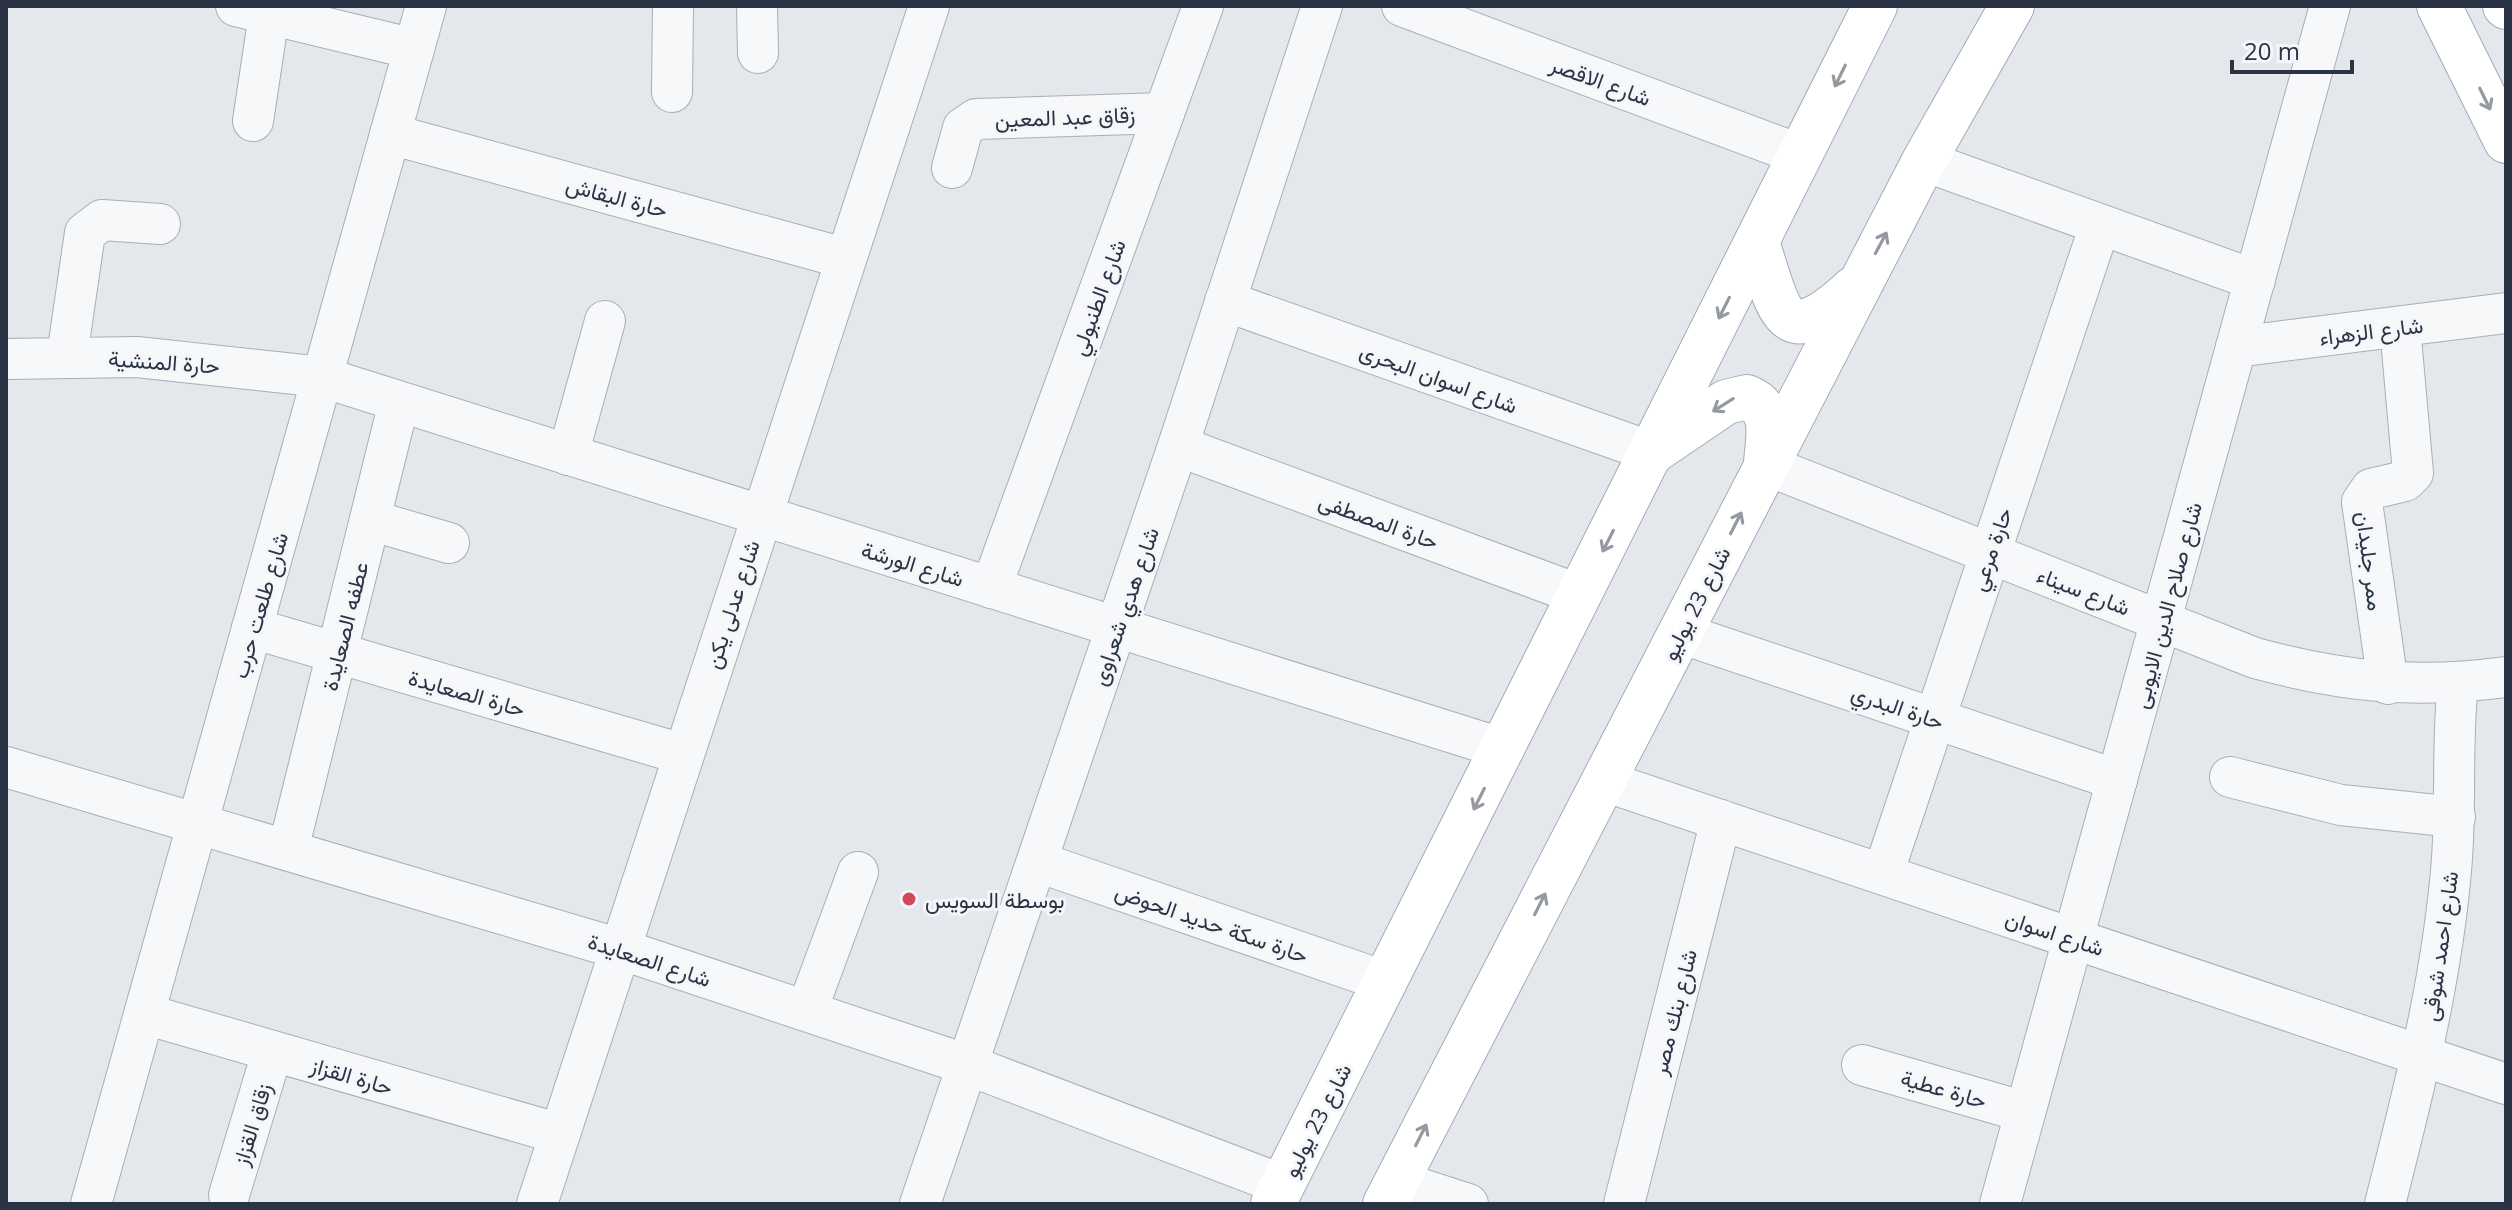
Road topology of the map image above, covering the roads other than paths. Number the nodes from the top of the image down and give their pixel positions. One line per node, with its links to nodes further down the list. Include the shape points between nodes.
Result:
1 (426, 6): 13 (street, شارع طلعت حرب)
2 (673, 6): 15 (street)
3 (757, 6): 14 (street)
4 (929, 6): 26 (street, شارع عدلى يكن)
5 (1203, 6): 16 (street, شارع الطنبولي)
6 (1322, 6): 29 (street, شارع هدي شعراوى)
7 (1402, 6): 20 (street, شارع الاقصر)
8 (1875, 6): 20 (main road, شارع 23 يوليو, one-way to 20)
9 (2012, 6): 21 (main road, شارع 23 يوليو)
10 (2330, 6): 27 (street, شارع صلاح الدين الايوبى)
11 (2439, 6): 19 (main road, one-way to 19)
12 (253, 10): 13 (street); 17 (street)
13 (414, 49): 18 (street, شارع طلعت حرب)
14 (758, 53)
15 (672, 92)
16 (1164, 113): 22 (street, زقاق عبد المعين, via 976,119 963,128); 46 (street, شارع الطنبولي)
17 (253, 121)
18 (390, 134): 26 (street, حارة البقاش); 36 (street, شارع طلعت حرب)
19 (2506, 141)
20 (1801, 155): 25 (main road, شارع 23 يوليو)
21 (1924, 161): 24 (street); 28 (main road, شارع 23 يوليو, one-way to 21)
22 (952, 168)
23 (160, 224): 34 (street, via 102,220 85,233)
24 (2100, 225): 27 (street); 45 (street, حارة مرعي)
25 (1757, 242): 28 (main road, via 1778,306 1799,322 1824,316); 39 (main road, شارع 23 يوليو, one-way to 39)
26 (844, 258): 42 (street, شارع عدلى يكن)
27 (2255, 280): 33 (street, شارع صلاح الدين الايوبى)
28 (1861, 282): 41 (main road, شارع 23 يوليو)
29 (1225, 301): 38 (street, شارع هدي شعراوى); 39 (street, شارع اسوان البحرى)
30 (2506, 313): 32 (street, شارع الزهراء)
31 (605, 321): 40 (street)
32 (2400, 327): 33 (street, شارع الزهراء); 55 (street, ممر جليدان, via 2413,473 2405,481 2371,489 2362,502)
33 (2236, 347): 48 (street, شارع صلاح الدين الايوبى)
34 (67, 356): 35 (street, حارة المنشية); 36 (street, حارة المنشية, via 137,357)
35 (6, 359)
36 (322, 377): 37 (street, شارع الورشة); 49 (street, شارع طلعت حرب)
37 (399, 402): 40 (street, شارع الورشة); 43 (street, عطفه الصعايدة)
38 (1178, 446): 47 (street, حارة المصطفى); 50 (street, شارع هدي شعراوى)
39 (1652, 452): 41 (main road, one-way to 39, via 1769,419 1765,409 1747,397 1726,402); 47 (main road, شارع 23 يوليو, one-way to 47)
40 (568, 455): 42 (street, شارع الورشة)
41 (1766, 465): 45 (street, شارع سيناء); 51 (main road, شارع 23 يوليو, one-way to 41)
42 (760, 516): 46 (street, شارع الورشة); 58 (street, شارع عدلى يكن)
43 (370, 520): 44 (street); 52 (street, عطفه الصعايدة)
44 (449, 543)
45 (1989, 553): 48 (street, شارع سيناء); 56 (street, حارة مرعي)
46 (991, 588): 50 (street, شارع الورشة)
47 (1580, 595): 57 (main road, شارع 23 يوليو)
48 (2162, 621): 55 (street, شارع سيناء, via 2316,675); 61 (street, شارع صلاح الدين الايوبى)
49 (252, 628): 52 (street, حارة الصعايدة); 65 (street, شارع طلعت حرب)
50 (1117, 628): 57 (street, شارع الورشة); 67 (street, شارع هدي شعراوى)
51 (1680, 633): 56 (street, حارة البدري); 62 (main road, شارع 23 يوليو)
52 (337, 654): 58 (street, حارة الصعايدة); 66 (street, عطفه الصعايدة)
53 (2506, 677): 54 (street, شارع سيناء)
54 (2458, 683): 55 (street, شارع سيناء); 63 (street, شارع احمد شوقى)
55 (2388, 684)
56 (1934, 718): 61 (street, حارة البدري); 69 (street, حارة مرعي)
57 (1504, 749): 72 (main road, شارع 23 يوليو, one-way to 72)
58 (682, 754): 71 (street, شارع عدلى يكن)
59 (6, 767): 65 (street, شارع الصعايدة)
60 (2230, 777): 63 (street, via 2341,805)
61 (2117, 780): 70 (street, شارع صلاح الدين الايوبى)
62 (1604, 781): 64 (street, شارع اسوان); 82 (main road, شارع 23 يوليو, one-way to 62)
63 (2455, 817): 76 (street, شارع احمد شوقى, via 2445,925)
64 (1721, 820): 69 (street, شارع اسوان); 89 (street, شارع بنك مصر)
65 (198, 822): 66 (street, شارع الصعايدة); 74 (street, شارع طلعت حرب)
66 (288, 850): 71 (street, شارع الصعايدة)
67 (1038, 862): 72 (street, حارة سكة حديد الحوض); 77 (street, شارع هدي شعراوى)
68 (858, 872): 73 (street)
69 (1883, 874): 70 (street, شارع اسوان)
70 (2073, 938): 76 (street, شارع اسوان); 80 (street, شارع صلاح الدين الايوبى)
71 (620, 949): 73 (street, شارع الصعايدة); 81 (street, شارع عدلى يكن)
72 (1387, 982): 83 (main road, شارع 23 يوليو)
73 (807, 1010): 77 (street, شارع الصعايدة)
74 (145, 1014): 75 (street, حارة القزاز); 85 (street, شارع طلعت حرب)
75 (272, 1053): 81 (street, حارة القزاز); 84 (street, زقاق القزاز)
76 (2423, 1056): 79 (street, شارع اسوان); 91 (street, شارع احمد شوقى)
77 (968, 1065): 83 (street, شارع الصعايدة); 87 (street, شارع هدي شعراوى)
78 (1862, 1065): 80 (street, حارة عطية)
79 (2506, 1084)
80 (2025, 1112): 90 (street, شارع صلاح الدين الايوبى)
81 (560, 1134): 86 (street, شارع عدلى يكن)
82 (1391, 1193): 88 (street)
83 (1278, 1194)
84 (229, 1195)
85 (91, 1204)
86 (537, 1204)
87 (920, 1204)
88 (1468, 1204)
89 (1624, 1204)
90 (2000, 1204)
91 (2385, 1204)

